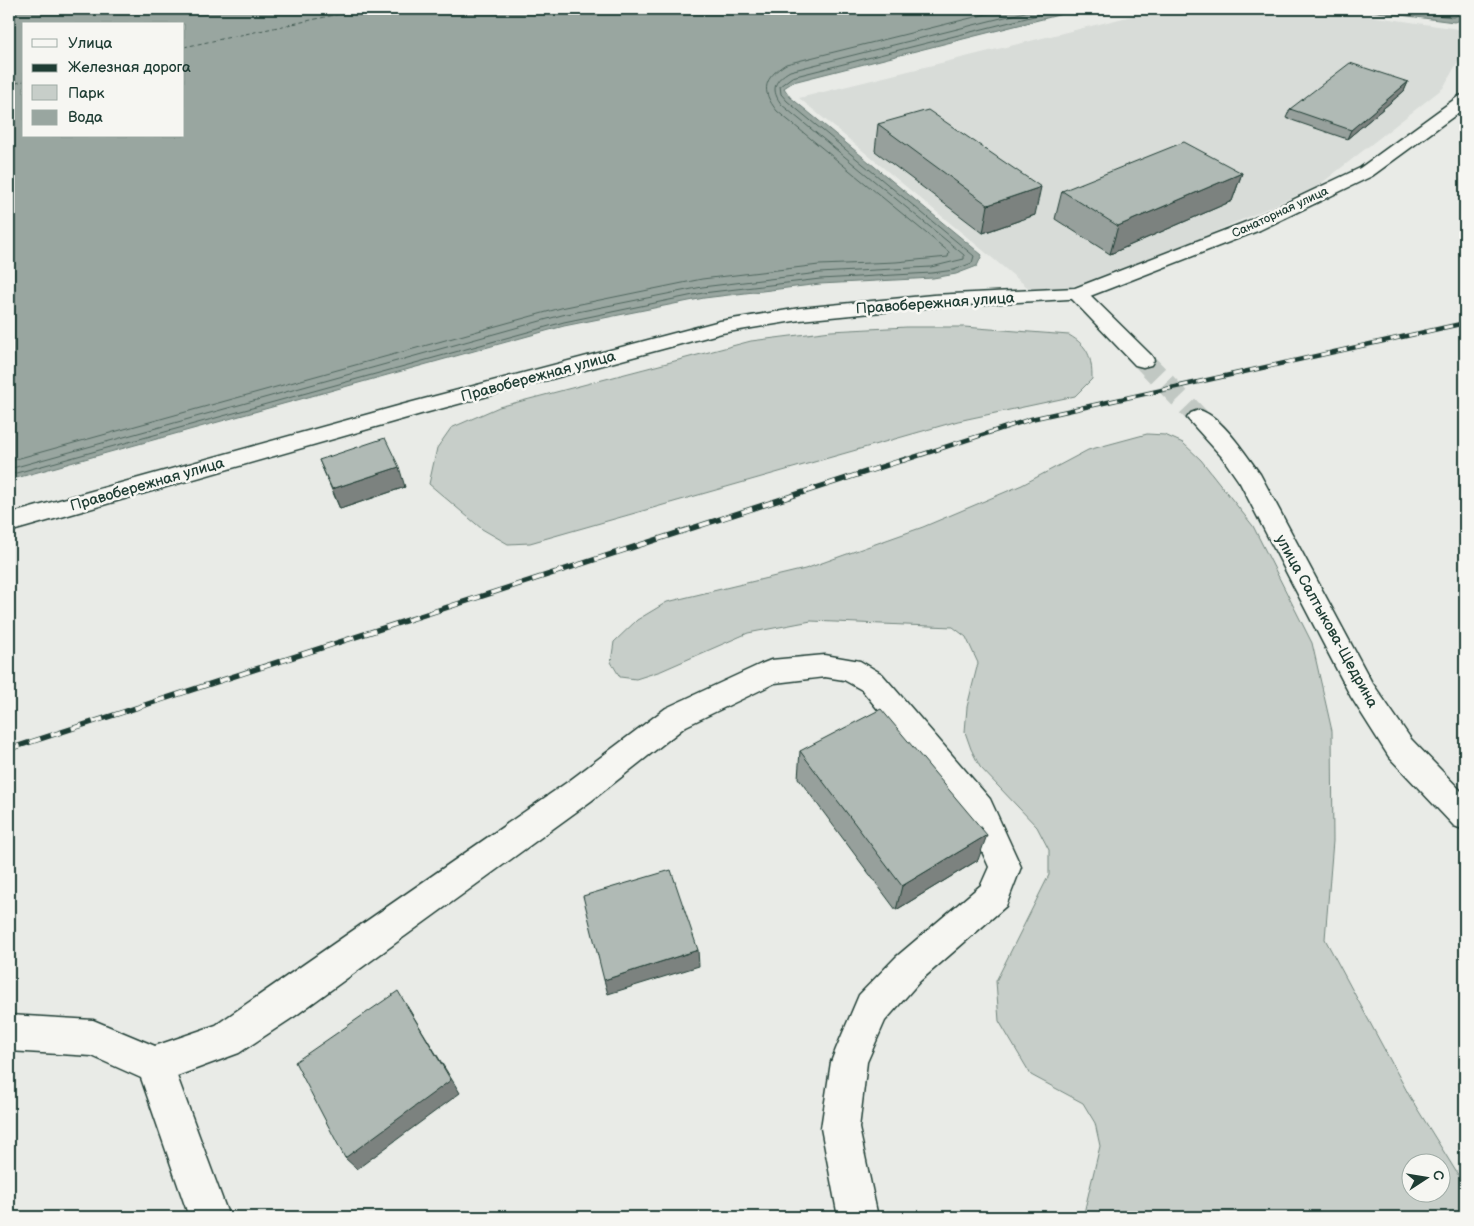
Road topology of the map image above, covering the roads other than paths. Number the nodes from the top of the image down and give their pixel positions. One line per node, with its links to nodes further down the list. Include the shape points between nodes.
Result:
1 (1465, 100): 2 (main road, Санаторная улица, via 1366,172 1253,226)
2 (1078, 294): 3 (main road); 5 (main road, Правобережная улица, via 933,301 800,314 720,327)
3 (1142, 360)
4 (1199, 418): 6 (main road, улица Салтыкова-Щедрина, via 1231,451 1251,480 1361,689 1400,748)
5 (9, 522)
6 (1465, 816)
7 (9, 1033): 8 (main road, via 94,1038)
8 (155, 1065): 9 (main road); 10 (main road, via 226,1040 282,1003 580,791 676,717 771,672 825,666 850,669 872,682 979,809 1005,867 994,895 908,969 872,1008 849,1062 840,1128)
9 (209, 1217)
10 (858, 1217)

